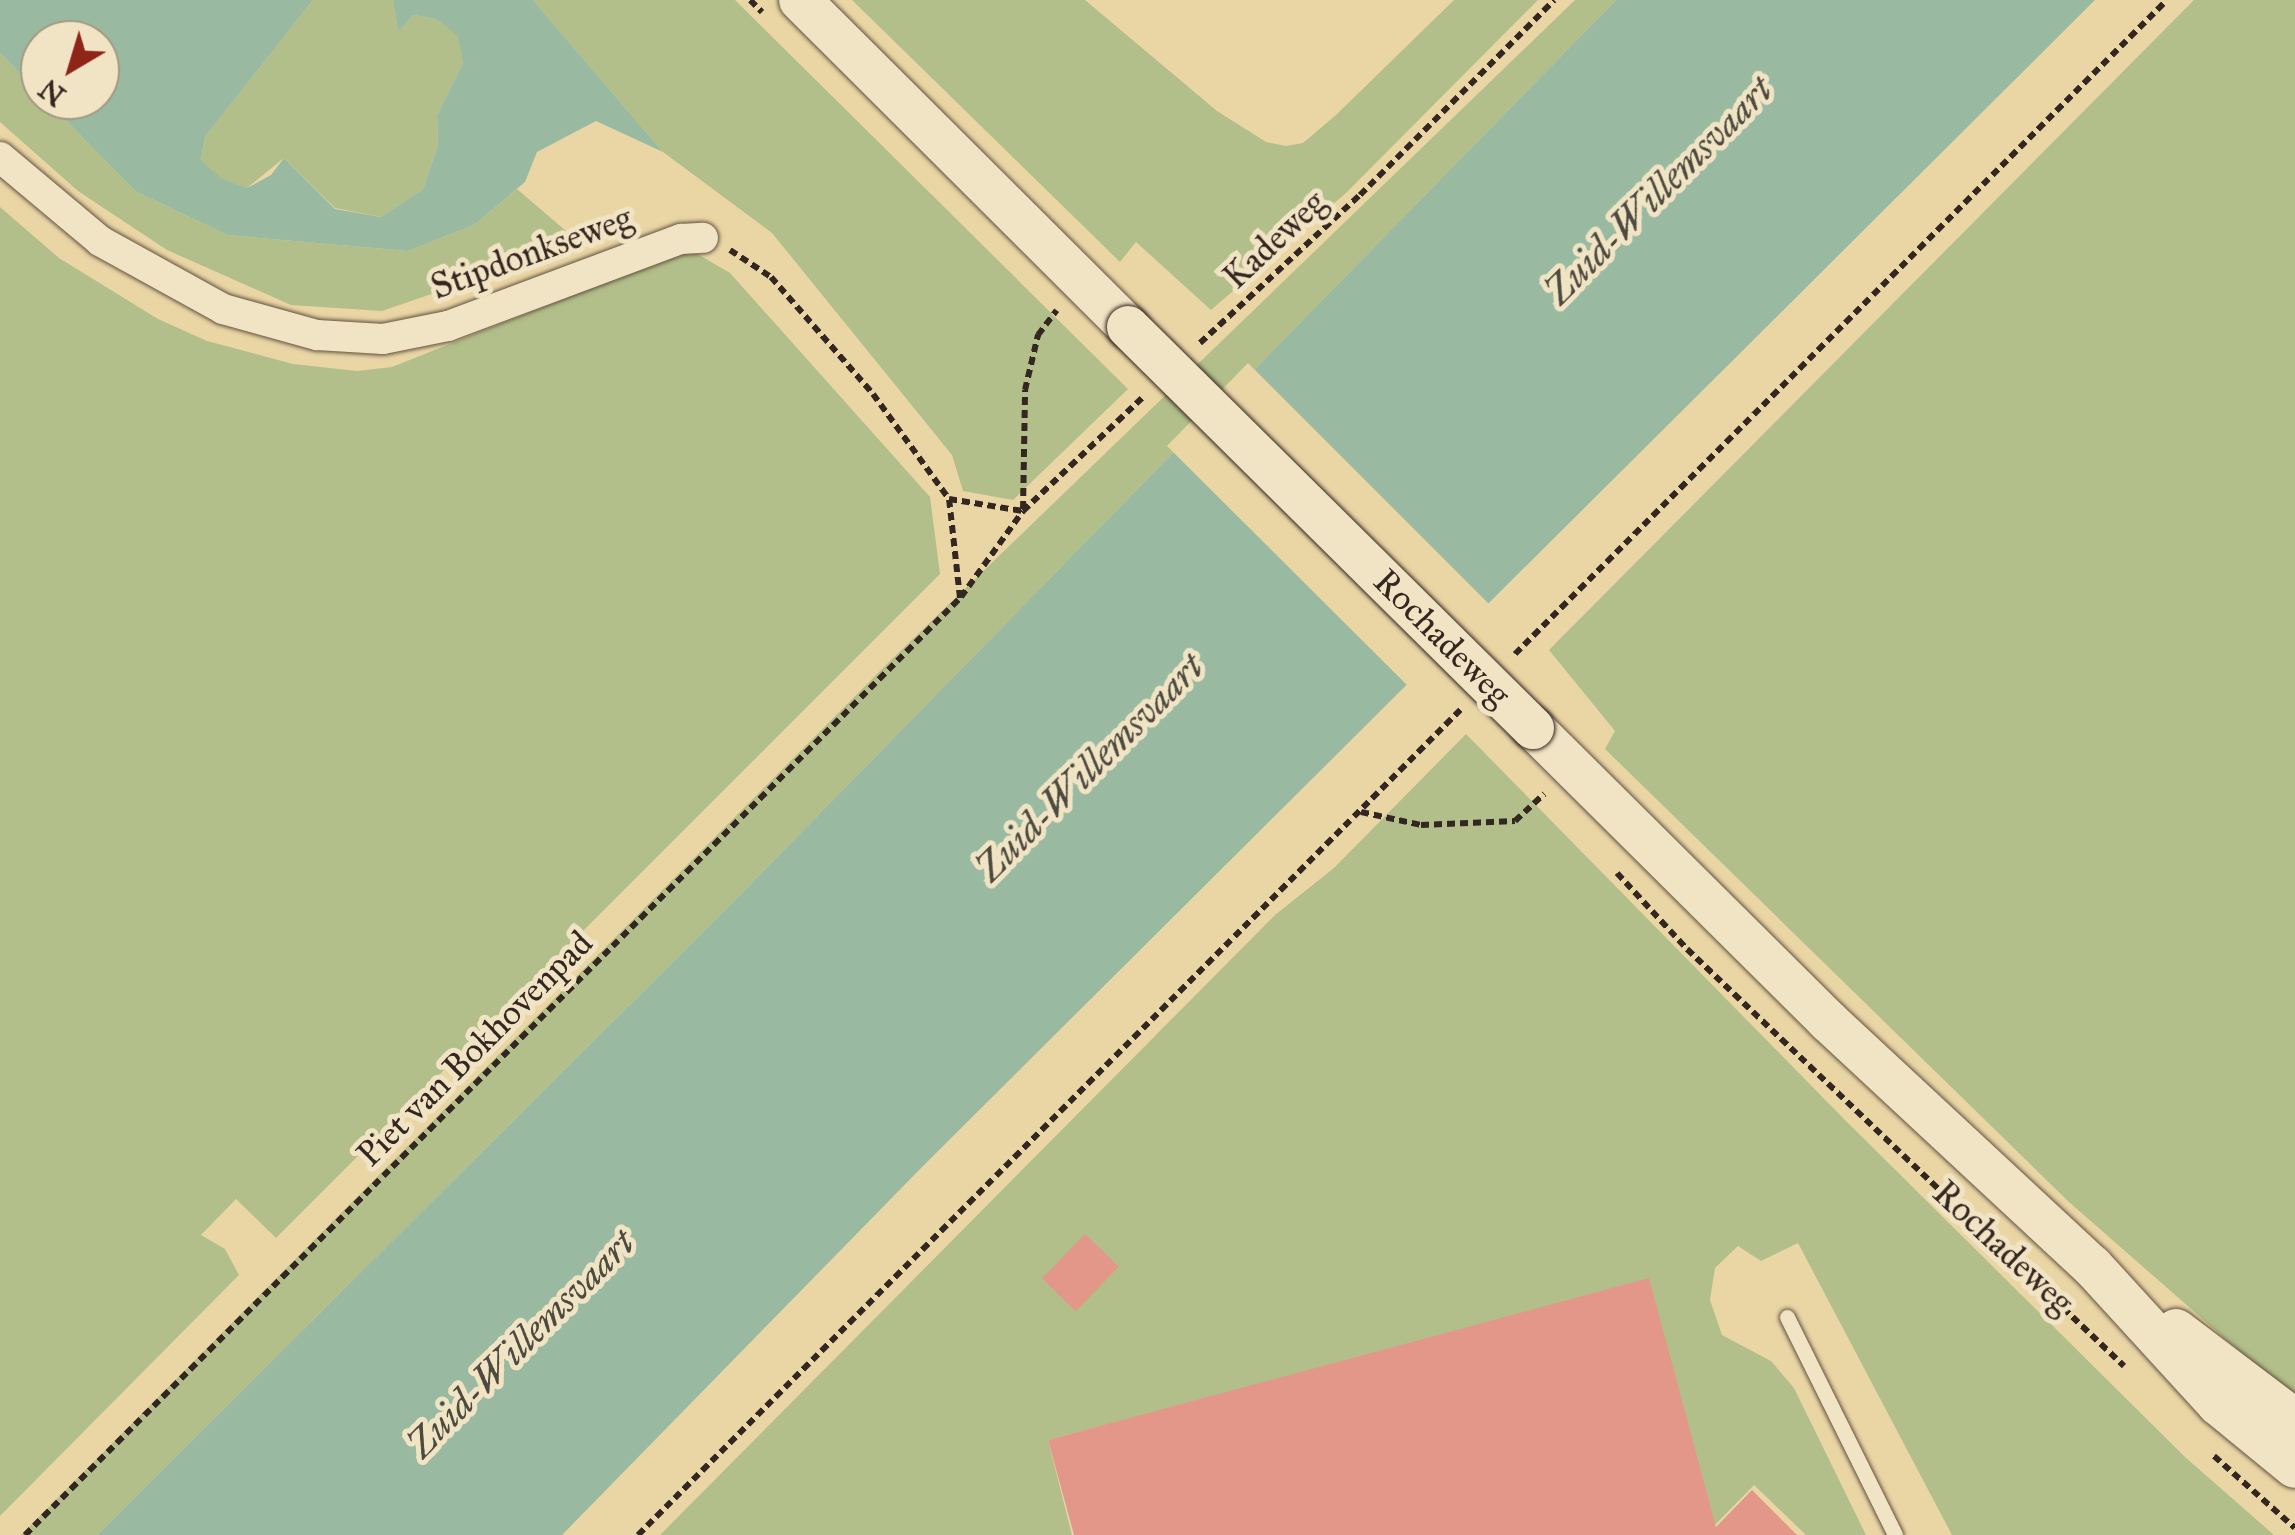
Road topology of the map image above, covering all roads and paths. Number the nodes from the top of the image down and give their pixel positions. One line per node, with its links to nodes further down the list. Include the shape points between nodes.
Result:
1 (800, 0): 17 (main road, Rochadeweg, bridge, via 1828,1021)
2 (1554, 0): 7 (path, Kadeweg)
3 (2168, 0): 12 (path)
4 (0, 157): 5 (street, Stipdonkseweg, via 100,241 223,309 317,335 383,339 448,326 681,239)
5 (703, 238): 9 (path, via 771,277 873,394)
6 (1060, 306): 10 (path, via 1038,334 1025,390)
7 (1194, 350)
8 (1151, 390): 10 (path)
9 (949, 499): 10 (path); 11 (path)
10 (1022, 510): 11 (path, Piet van Bokhovenpad)
11 (960, 598): 24 (path, Piet van Bokhovenpad)
12 (1512, 656)
13 (1472, 698): 15 (path)
14 (1557, 808): 15 (path, via 1544,794 1520,821 1422,824)
15 (1359, 812): 25 (path)
16 (1609, 864): 19 (path, Rochadeweg, via 1687,949)
17 (2092, 1266): 20 (main road, Rochadeweg); 22 (main road, Rochadeweg, via 2218,1404)
18 (1786, 1316): 26 (lane)
19 (2134, 1376)
20 (2295, 1420)
21 (2210, 1453): 23 (path)
22 (2295, 1467)
23 (2295, 1528)
24 (25, 1535)
25 (638, 1535)
26 (1896, 1535)

